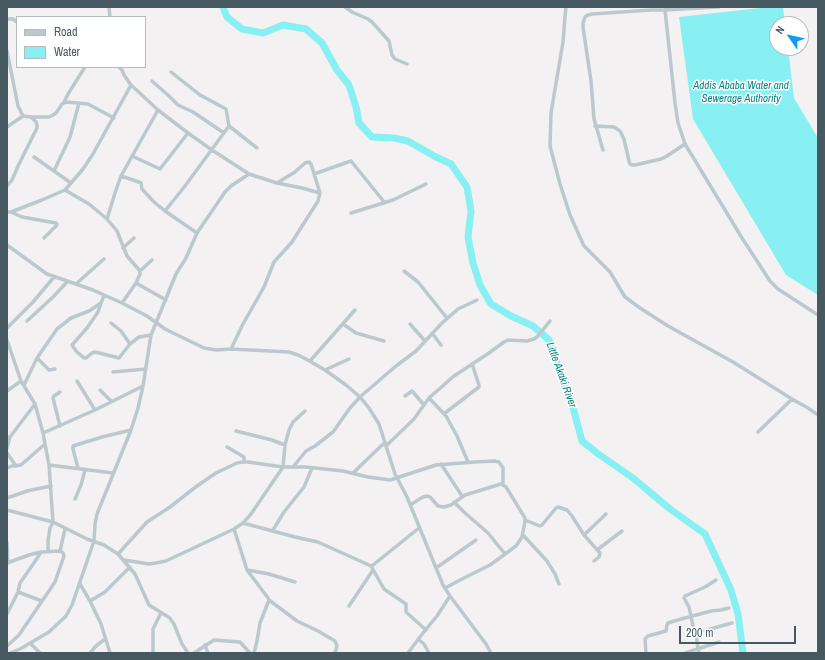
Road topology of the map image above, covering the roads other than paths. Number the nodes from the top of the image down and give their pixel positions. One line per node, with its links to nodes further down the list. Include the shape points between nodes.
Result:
1 (346, 7): 7 (street, via 372,22 389,41 395,59)
2 (566, 7): 98 (street, via 551,113 550,146 570,215 584,246 610,272 625,297 668,326)
3 (668, 7): 5 (street)
4 (719, 7): 5 (street)
5 (665, 10): 20 (street, via 592,14 585,17 583,27); 24 (street, via 678,123)
6 (7, 50): 16 (street, via 18,106)
7 (407, 64)
8 (85, 68): 13 (street)
9 (120, 68): 12 (street)
10 (171, 72): 19 (street, via 200,95 224,107)
11 (152, 82): 23 (street, via 178,105)
12 (130, 85): 15 (street); 18 (street)
13 (64, 102): 14 (street); 17 (street, via 49,117)
14 (79, 103): 18 (street, via 92,106); 30 (street, via 70,137)
15 (158, 110): 22 (street); 28 (street)
16 (24, 116): 17 (street); 21 (street)
17 (31, 117): 37 (street, via 37,128)
18 (114, 118): 34 (street, via 93,154)
19 (229, 126): 23 (street); 25 (street)
20 (596, 126): 24 (street, via 614,127 620,131 630,164 633,165 661,159); 27 (street)
21 (7, 127)
22 (188, 133): 26 (street); 28 (street, via 160,169)
23 (224, 133): 26 (street)
24 (685, 144): 64 (street, via 770,281)
25 (258, 148)
26 (212, 150): 31 (street); 41 (street)
27 (603, 150)
28 (132, 156): 33 (street)
29 (34, 157): 30 (street)
30 (54, 171): 34 (street)
31 (249, 174): 35 (street); 45 (street, via 230,186)
32 (314, 174): 35 (street, via 311,164 307,162); 39 (street); 40 (street, via 351,161)
33 (121, 176): 41 (street, via 141,183 142,189); 44 (street)
34 (71, 183): 38 (street)
35 (277, 183): 39 (street)
36 (426, 184): 40 (street)
37 (7, 186)
38 (65, 190): 42 (street); 44 (street)
39 (320, 193): 80 (street, via 318,201 292,242 274,262 264,287)
40 (385, 203): 43 (street)
41 (165, 211): 45 (street)
42 (9, 212): 46 (street, via 56,223)
43 (351, 213)
44 (107, 219): 49 (street, via 117,231)
45 (197, 233): 59 (street)
46 (44, 238)
47 (134, 238): 49 (street)
48 (7, 245): 54 (street)
49 (124, 248): 52 (street, via 127,256)
50 (104, 259): 57 (street)
51 (152, 260): 52 (street)
52 (140, 271): 56 (street)
53 (404, 271): 65 (street, via 418,282)
54 (54, 277): 55 (street); 72 (street)
55 (68, 281): 57 (street); 66 (street)
56 (136, 283): 59 (street); 62 (street)
57 (76, 284): 58 (street)
58 (104, 295): 61 (street); 62 (street)
59 (166, 300): 69 (street)
60 (477, 300): 65 (street, via 458,309)
61 (100, 303): 78 (street, via 98,312 88,328 73,342 72,347 85,358 93,352 119,358); 81 (street, via 62,325)
62 (122, 303): 69 (street)
63 (355, 310): 70 (street)
64 (818, 315)
65 (447, 318): 73 (street)
66 (27, 321)
67 (549, 322): 84 (street, via 537,337 527,341 508,340)
68 (111, 323): 78 (street, via 121,331)
69 (156, 323): 74 (street); 80 (street, via 178,337 204,348)
70 (343, 324): 76 (street, via 356,333); 83 (street)
71 (410, 324): 77 (street)
72 (7, 328)
73 (432, 333): 77 (street); 79 (street)
74 (151, 335): 78 (street, via 139,337); 86 (street)
75 (7, 340): 90 (street)
76 (384, 341)
77 (425, 341): 96 (street)
78 (130, 344)
79 (441, 345)
80 (231, 349): 83 (street, via 289,352)
81 (37, 358): 85 (street, via 49,370); 90 (street)
82 (349, 359): 87 (street)
83 (310, 361): 87 (street)
84 (472, 364): 97 (street); 104 (street, via 479,387)
85 (55, 369)
86 (146, 369): 88 (street); 91 (street)
87 (324, 370): 96 (street)
88 (113, 372)
89 (77, 381): 102 (street)
90 (22, 383): 93 (street); 100 (street)
91 (143, 386): 99 (street); 107 (street)
92 (100, 390): 99 (street)
93 (7, 391)
94 (60, 392): 106 (street, via 53,398)
95 (405, 396): 101 (street, via 412,391)
96 (360, 397): 114 (street, via 379,424); 124 (street, via 333,432 306,451)
97 (429, 398): 101 (street); 104 (street)
98 (792, 399): 105 (street); 109 (street)
99 (111, 401): 102 (street)
100 (35, 404): 110 (street); 111 (street)
101 (424, 404): 114 (street, via 414,418)
102 (95, 410): 106 (street)
103 (305, 411): 113 (street, via 293,422)
104 (445, 413): 119 (street)
105 (818, 415)
106 (60, 426): 110 (street)
107 (131, 430): 126 (street, via 73,446); 129 (street)
108 (236, 431): 113 (street)
109 (758, 432)
110 (43, 433): 112 (street)
111 (9, 438): 116 (street)
112 (45, 444): 121 (street); 122 (street, via 21,465)
113 (285, 445): 123 (street)
114 (386, 445): 130 (street, via 381,446); 131 (street)
115 (227, 447): 118 (street, via 244,457)
116 (7, 448)
117 (7, 453): 122 (street)
118 (244, 462): 123 (street); 158 (street, via 222,470 197,486 145,524)
119 (468, 462): 120 (street); 132 (street, via 499,462 503,468)
120 (441, 464): 131 (street); 134 (street)
121 (49, 465): 126 (street); 133 (street)
122 (16, 466): 125 (street)
123 (283, 467): 124 (street); 143 (street)
124 (293, 467): 127 (street)
125 (7, 468)
126 (78, 468): 128 (street)
127 (312, 468): 130 (street); 147 (street, via 304,487)
128 (85, 470): 129 (street); 136 (street)
129 (113, 473): 152 (street, via 97,514)
130 (352, 473): 131 (street, via 390,480)
131 (396, 477): 138 (street)
132 (503, 485): 134 (street, via 498,484); 141 (street)
133 (51, 486): 135 (street); 142 (street)
134 (462, 496): 137 (street)
135 (7, 498)
136 (74, 499)
137 (454, 502): 138 (street, via 441,507 427,496); 159 (street, via 488,533)
138 (410, 505): 145 (street)
139 (7, 510): 142 (street)
140 (606, 514): 149 (street)
141 (525, 520): 149 (street, via 540,526 558,507 569,512); 150 (street)
142 (53, 522): 144 (street); 157 (street)
143 (243, 523): 146 (street); 147 (street)
144 (65, 528): 152 (street); 155 (street)
145 (419, 528): 164 (street); 165 (street)
146 (234, 529): 160 (street, via 161,562 149,564); 166 (street)
147 (273, 530): 164 (street, via 318,542)
148 (622, 530): 154 (street)
149 (584, 534): 154 (street)
150 (523, 535): 159 (street, via 516,546); 170 (street, via 547,561)
151 (476, 540): 165 (street)
152 (94, 541): 158 (street); 169 (street)
153 (7, 542): 162 (street)
154 (597, 550): 161 (street, via 600,555)
155 (60, 551): 157 (street); 175 (street, via 64,559 52,588)
156 (41, 552): 157 (street); 162 (street); 172 (street, via 20,583)
157 (48, 552)
158 (118, 554): 160 (street)
159 (505, 554): 171 (street)
160 (124, 560): 163 (street)
161 (594, 561)
162 (8, 563)
163 (130, 567): 176 (street, via 105,592); 179 (street, via 142,586 148,603)
164 (372, 568): 177 (street); 183 (street, via 384,589 406,604 406,612)
165 (436, 568): 171 (street)
166 (248, 570): 168 (street); 174 (street)
167 (716, 580): 181 (street, via 685,596)
168 (295, 582)
169 (80, 584): 176 (street); 188 (street, via 66,616)
170 (559, 584)
171 (445, 588): 173 (street)
172 (18, 592): 175 (street); 180 (street)
173 (450, 596): 183 (street); 205 (street)
174 (269, 600): 201 (street, via 260,623); 202 (street, via 297,621 335,641)
175 (42, 601): 189 (street, via 19,635)
176 (90, 601): 185 (street)
177 (349, 606)
178 (729, 608): 181 (street)
179 (161, 613): 196 (street, via 153,629); 197 (street, via 170,618)
180 (7, 614)
181 (690, 616): 184 (street); 206 (street, via 668,623 666,631 648,636 645,639)
182 (732, 622): 184 (street)
183 (426, 630): 186 (street)
184 (696, 633): 191 (street)
185 (105, 639): 194 (street); 195 (street)
186 (418, 639): 203 (street); 204 (street)
187 (719, 642): 191 (street)
188 (30, 644): 192 (street); 193 (street)
189 (7, 646)
190 (205, 646): 198 (street); 199 (street); 200 (street, via 214,640 240,642)
191 (698, 651): 207 (street)
192 (10, 653)
193 (40, 653)
194 (90, 653)
195 (110, 653)
196 (153, 653)
197 (188, 653)
198 (194, 653)
199 (208, 653)
200 (250, 653)
201 (254, 653)
202 (336, 653)
203 (408, 653)
204 (429, 653)
205 (491, 653)
206 (645, 653)
207 (685, 653)

